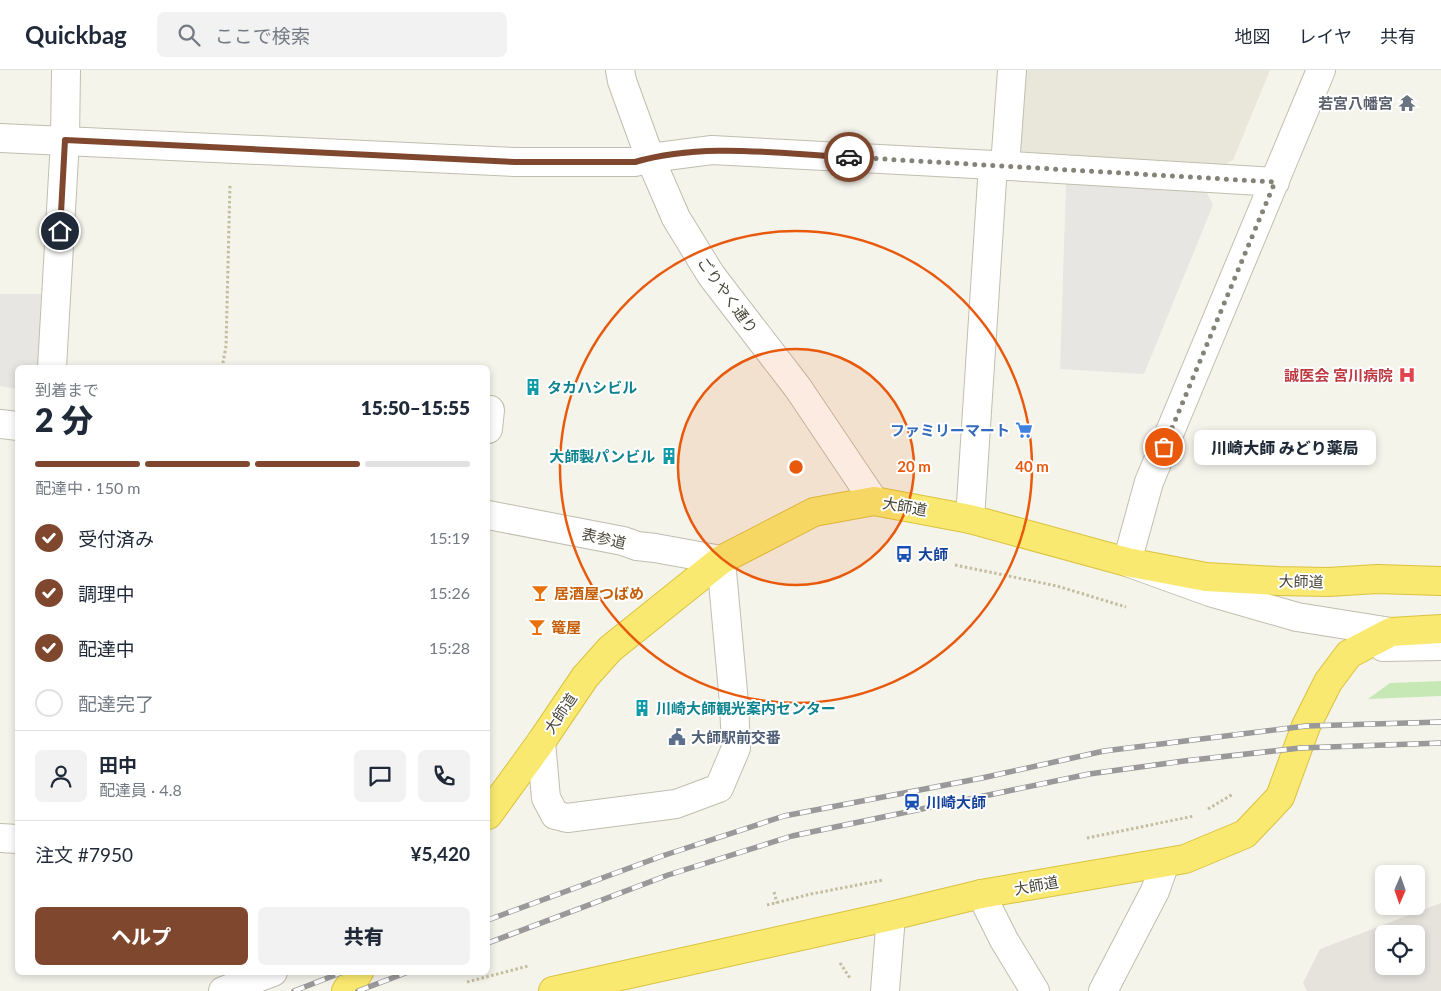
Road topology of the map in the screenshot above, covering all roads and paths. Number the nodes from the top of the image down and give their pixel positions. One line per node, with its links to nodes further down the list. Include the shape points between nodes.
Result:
1 (66, 70): 6 (street)
2 (620, 70): 8 (street, ごりやく通り)
3 (1012, 70): 9 (street)
4 (1321, 70): 10 (street)
5 (0, 138): 6 (street)
6 (65, 140): 7 (street); 11 (street)
7 (231, 148): 8 (street, via 515,162 635,162); 12 (path, via 226,346)
8 (650, 158): 9 (street, via 712,150); 15 (street, ごりやく通り, via 676,218 711,275 798,388)
9 (999, 165): 10 (street); 17 (street)
10 (1275, 182): 19 (street, via 1149,482)
11 (52, 365)
12 (223, 365)
13 (0, 424): 14 (street)
14 (15, 426)
15 (874, 501): 17 (highway, 大師道); 18 (highway, 大師道, via 814,512)
16 (490, 515): 18 (street, 表参道)
17 (970, 519): 19 (highway, 大師道)
18 (721, 560): 26 (highway, 大師道, via 610,650 585,677); 26 (street, via 736,748 719,788 676,804 567,818 555,814 546,798)
19 (1127, 562): 21 (highway, 大師道, via 1206,577 1269,581); 24 (street, via 1210,592)
20 (955, 565): 22 (path, via 1057,586)
21 (1441, 581)
22 (1126, 607)
23 (1441, 629): 24 (highway, 大師道)
24 (1386, 639): 25 (street); 30 (highway, 大師道, via 1349,654 1328,682 1306,726 1280,797 1245,834 1185,860)
25 (1441, 646)
26 (541, 742): 27 (highway, 大師道)
27 (490, 811)
28 (0, 838): 29 (street)
29 (15, 839)
30 (1165, 863): 32 (highway, 大師道); 42 (street, via 1155,891)
31 (774, 892): 33 (path)
32 (980, 894): 34 (highway, 大師道); 41 (street)
33 (777, 903)
34 (891, 916): 39 (highway, 大師道); 40 (street)
35 (265, 975): 37 (street)
36 (357, 975): 38 (highway)
37 (223, 991)
38 (346, 991)
39 (553, 991)
40 (885, 991)
41 (1035, 991)
42 (1103, 991)

